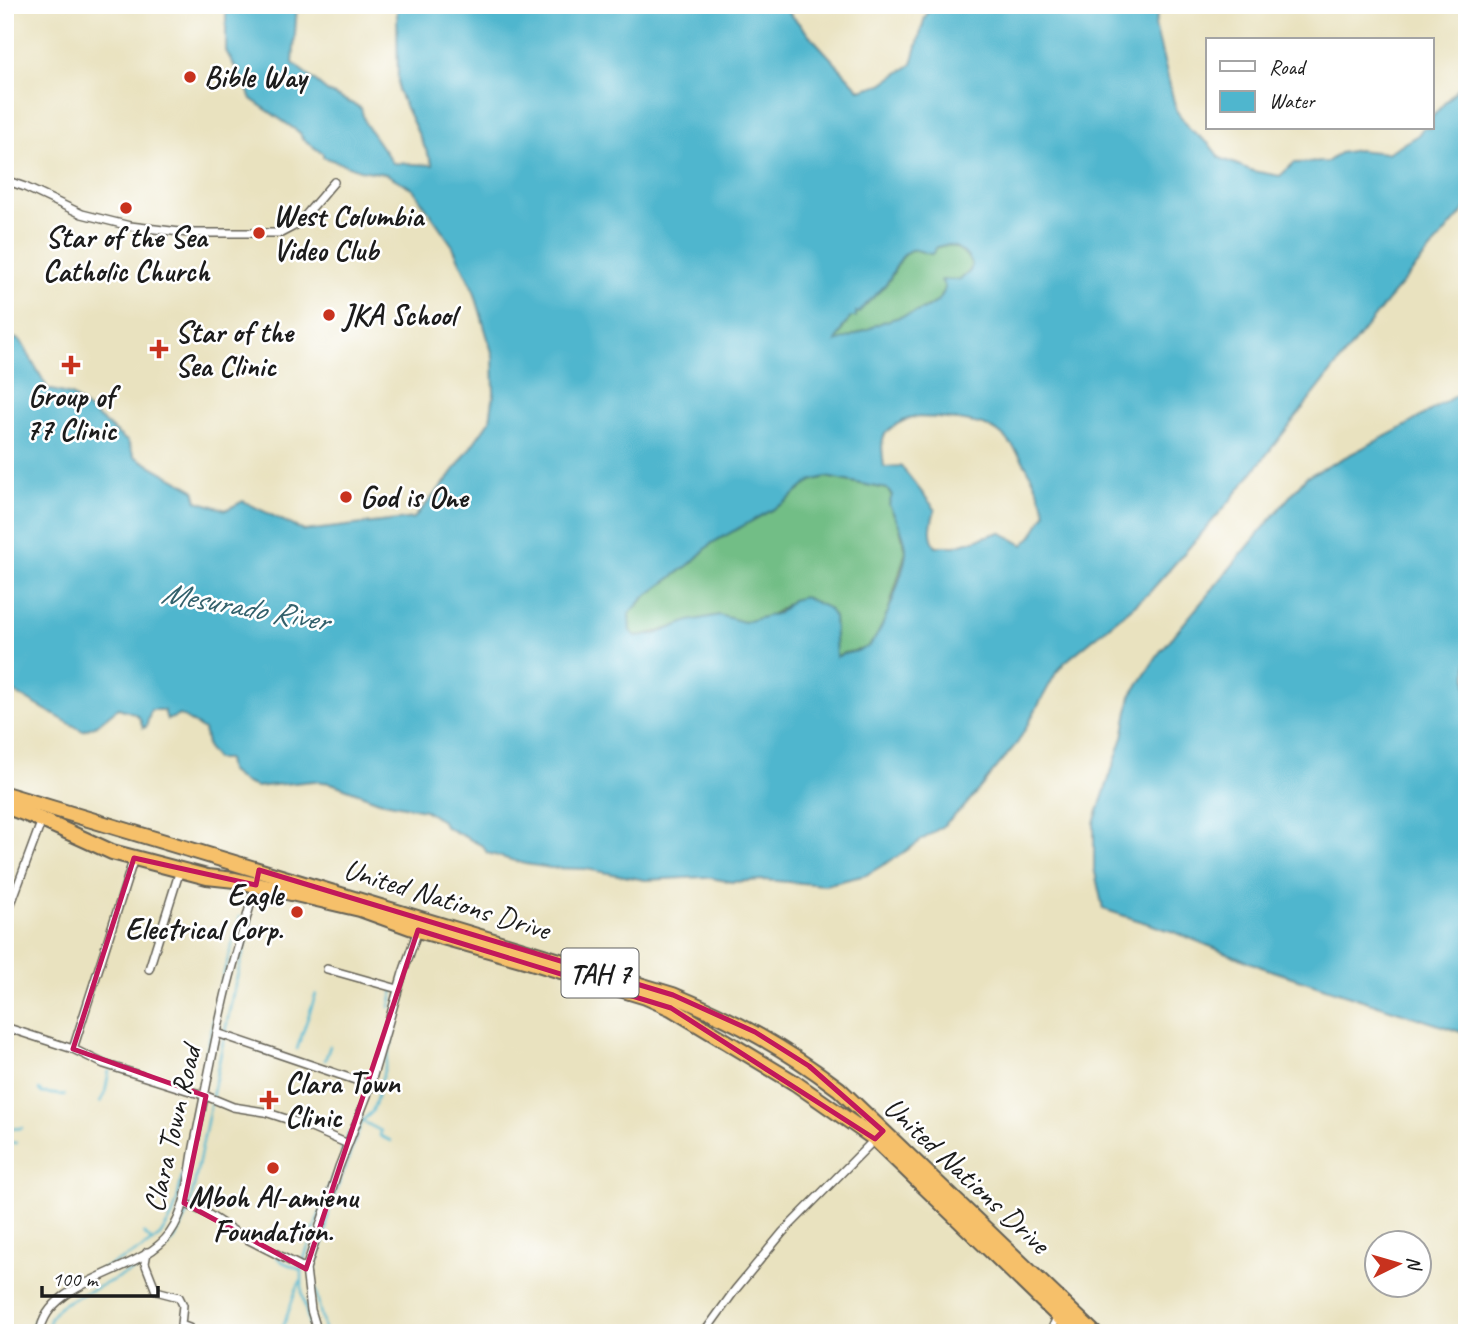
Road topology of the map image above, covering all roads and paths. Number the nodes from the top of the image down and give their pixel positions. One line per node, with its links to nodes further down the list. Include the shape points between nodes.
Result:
1 (5, 180): 2 (street, via 82,214 188,233 281,233 298,224)
2 (334, 182)
3 (5, 794): 8 (highway, United Nations Drive / TAH 7)
4 (5, 806): 5 (highway, United Nations Drive / TAH 7)
5 (42, 820): 6 (highway, United Nations Drive / TAH 7, via 95,846); 9 (street)
6 (134, 858): 7 (highway, United Nations Drive / TAH 7); 17 (street)
7 (180, 870): 8 (highway, United Nations Drive / TAH 7, via 206,877); 11 (street)
8 (257, 877): 10 (highway, United Nations Drive / TAH 7); 15 (highway, United Nations Drive / TAH 7, via 673,995); 16 (street, Clara Town Road)
9 (5, 920)
10 (418, 930): 13 (street); 18 (highway, United Nations Drive / TAH 7, via 646,998 691,1019)
11 (149, 969)
12 (327, 970): 13 (street)
13 (398, 989): 20 (street)
14 (5, 1027): 17 (street)
15 (755, 1032): 18 (highway); 19 (highway, United Nations Drive / TAH 7)
16 (219, 1034): 20 (street); 22 (street, Clara Town Road)
17 (73, 1049): 22 (street, via 104,1064)
18 (740, 1051): 21 (highway, United Nations Drive / TAH 7)
19 (809, 1066): 21 (highway); 23 (highway, United Nations Drive / TAH 7, via 839,1088)
20 (367, 1083): 24 (street)
21 (795, 1083): 23 (highway, United Nations Drive / TAH 7)
22 (206, 1096): 24 (street, via 302,1124); 25 (street, Clara Town Road)
23 (879, 1135): 28 (highway, United Nations Drive / TAH 7); 29 (street, via 783,1232); 36 (highway, United Nations Drive / TAH 7, via 1009,1249)
24 (348, 1144): 27 (street)
25 (184, 1203): 26 (street, Clara Town Road, via 171,1233); 27 (street)
26 (147, 1252): 30 (street, Clara Town Road, via 63,1295 42,1320); 31 (street, via 145,1263 156,1291 181,1299 181,1325 189,1328)
27 (306, 1269): 32 (street)
28 (1058, 1315): 34 (street); 35 (highway, United Nations Drive / TAH 7)
29 (707, 1329): 33 (street)
30 (40, 1333)
31 (188, 1333)
32 (318, 1333)
33 (716, 1333)
34 (1050, 1333)
35 (1076, 1333)
36 (1094, 1333)

